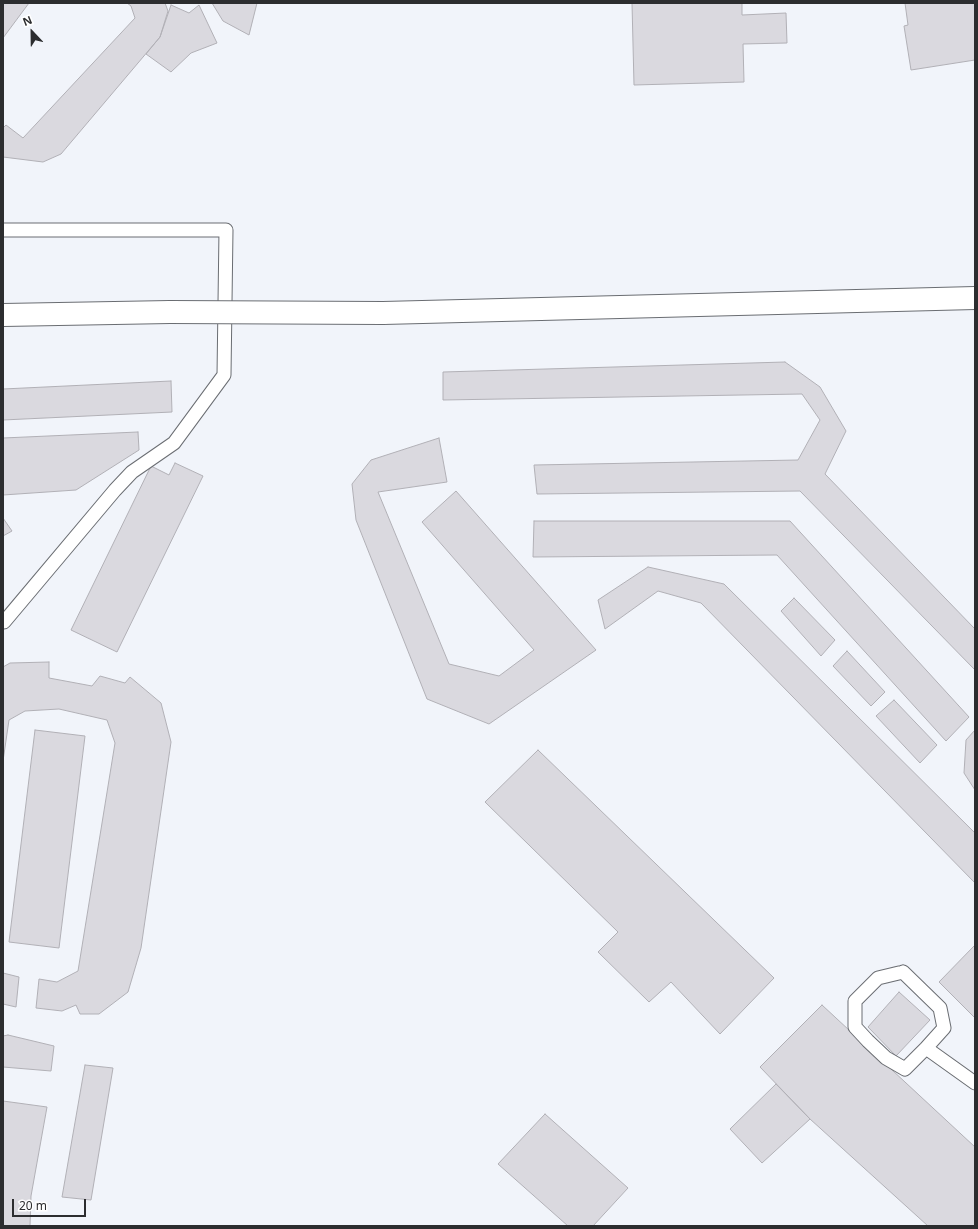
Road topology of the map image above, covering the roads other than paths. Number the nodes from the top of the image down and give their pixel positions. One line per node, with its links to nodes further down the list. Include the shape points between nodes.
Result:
1 (3, 230): 4 (lane, via 226,230 224,375 174,443 132,472)
2 (975, 298): 3 (highway, bridge, via 383,313 170,312)
3 (3, 315)
4 (3, 622)
5 (926, 1048): 5 (lane, via 905,1069 886,1058 855,1027 855,1001 878,978 903,972 940,1008 944,1028); 6 (lane)
6 (975, 1083)

